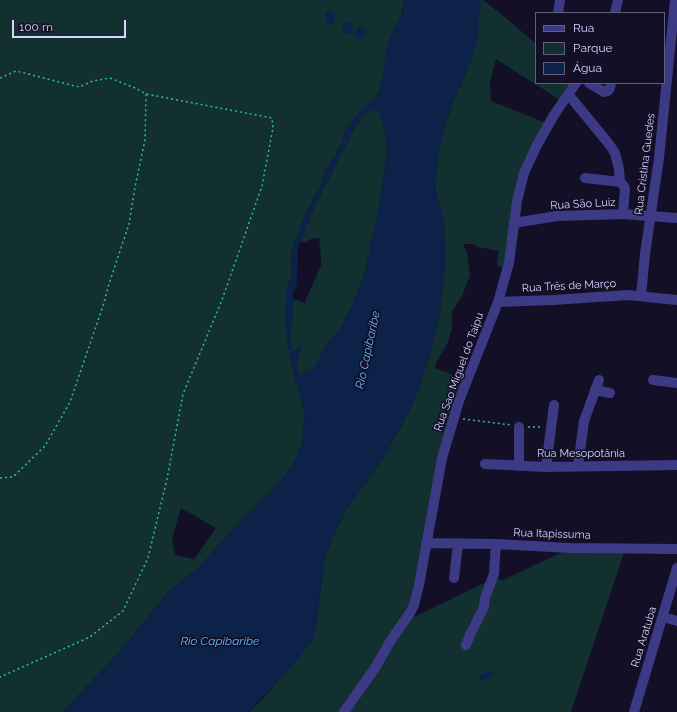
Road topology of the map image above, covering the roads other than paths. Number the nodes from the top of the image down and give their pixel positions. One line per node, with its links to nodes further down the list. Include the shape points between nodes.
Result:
1 (560, 0): 4 (street)
2 (618, 0): 5 (street)
3 (675, 0): 6 (street, Rua Cristina Guedes)
4 (558, 12)
5 (615, 12)
6 (671, 35): 14 (street, Rua Cristina Guedes)
7 (575, 84): 10 (street, Rua Sao Miguel do Taipu)
8 (591, 84): 9 (street, via 604,92 608,91)
9 (611, 84)
10 (568, 94): 12 (street, via 615,153); 16 (street, Rua Sao Miguel do Taipu, via 528,161)
11 (585, 178): 12 (street)
12 (620, 182): 13 (street, via 625,189)
13 (623, 214): 14 (street, Rua São Luiz); 16 (street, Rua São Luiz, via 557,216)
14 (650, 216): 15 (street, Rua São Luiz); 17 (street, Rua Cristina Guedes)
15 (677, 218)
16 (514, 223): 19 (street, Rua Sao Miguel do Taipu, via 509,263)
17 (641, 296): 18 (street, Rua Três de Março); 19 (street, Rua Três de Março)
18 (677, 300)
19 (498, 302): 32 (street, Rua Sao Miguel do Taipu, via 454,418 442,458)
20 (599, 380): 23 (street)
21 (653, 380): 22 (street)
22 (677, 383)
23 (595, 390): 24 (street); 30 (street, via 584,421)
24 (610, 393)
25 (554, 405): 31 (street)
26 (520, 426): 29 (street)
27 (485, 464): 29 (street, Rua Mesopotânia)
28 (677, 465): 30 (street, Rua Mesopotânia)
29 (519, 466): 31 (street, Rua Mesopotânia)
30 (578, 466): 31 (street, Rua Mesopotânia)
31 (546, 467)
32 (426, 543): 33 (street, Rua Itapissuma); 41 (street, Rua Sao Miguel do Taipu, via 419,585 410,613)
33 (458, 544): 34 (street, Rua Itapissuma); 37 (street)
34 (496, 544): 35 (street, Rua Itapissuma); 40 (street, via 494,574 484,607)
35 (677, 549)
36 (677, 568): 38 (street, Rua Aratuba)
37 (454, 578)
38 (663, 617): 39 (street); 42 (street, Rua Aratuba)
39 (677, 621)
40 (466, 645)
41 (344, 712)
42 (634, 712)

